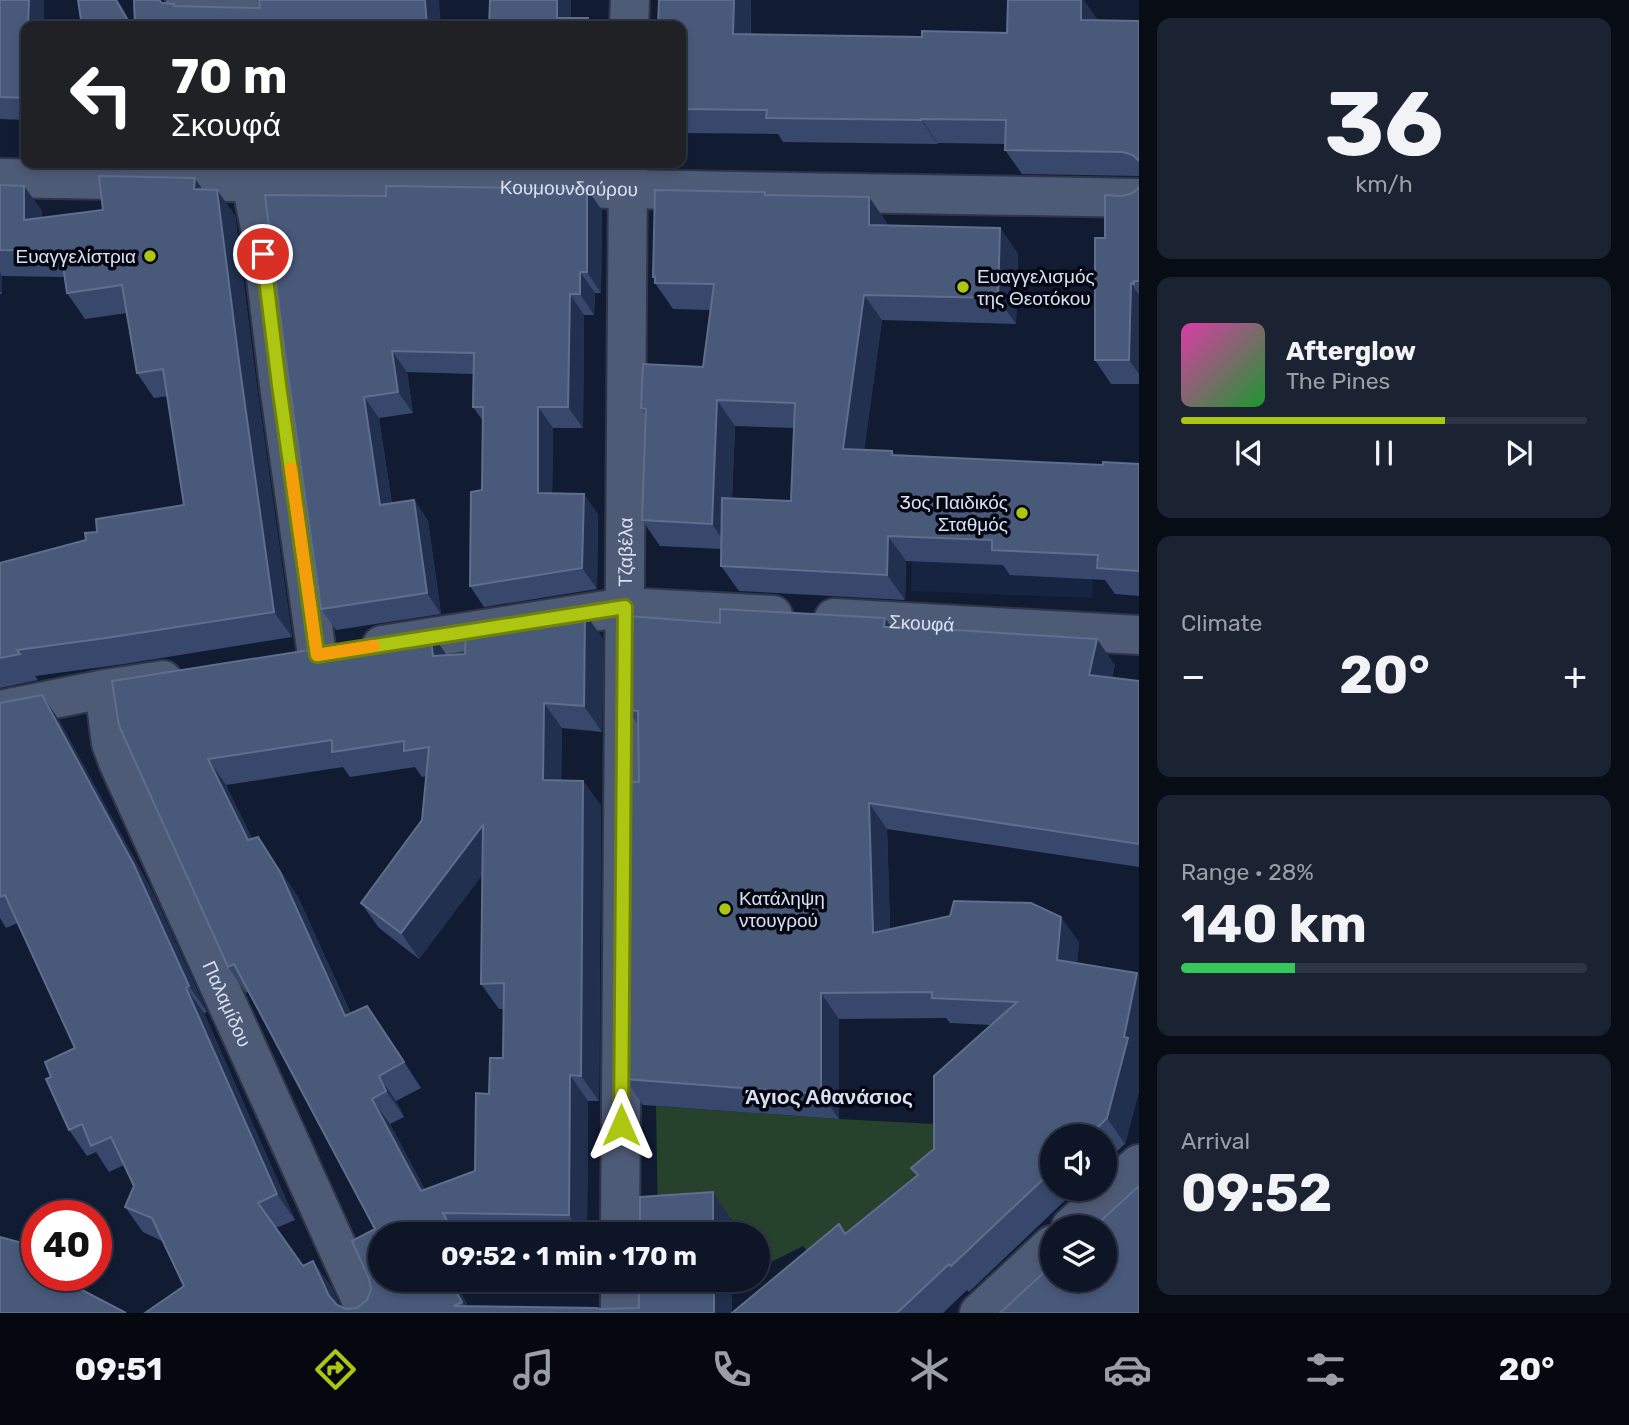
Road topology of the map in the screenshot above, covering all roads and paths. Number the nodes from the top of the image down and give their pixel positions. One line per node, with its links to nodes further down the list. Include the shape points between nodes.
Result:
1 (185, 0): 3 (street)
2 (630, 0): 4 (street)
3 (240, 11)
4 (629, 21)
5 (251, 173): 6 (street, Κουμουνδούρου); 7 (street, Κουμουνδούρου); 11 (street)
6 (628, 176): 8 (street, Κουμουνδούρου); 9 (street, Τζαβέλα)
7 (0, 178)
8 (1139, 198)
9 (625, 607): 10 (street, Σκουφά); 11 (street, Σκουφά); 18 (street, Τζαβέλα)
10 (1139, 635)
11 (317, 655): 12 (street, Σκουφά)
12 (277, 661)
13 (197, 674): 14 (street)
14 (104, 690): 15 (street); 21 (street, Παλαμίδου, via 118,762)
15 (0, 710)
16 (1139, 1164): 17 (street)
17 (1084, 1215)
18 (620, 1222)
19 (1040, 1256): 23 (street)
20 (620, 1292): 22 (street)
21 (367, 1313)
22 (620, 1313)
23 (979, 1313)

